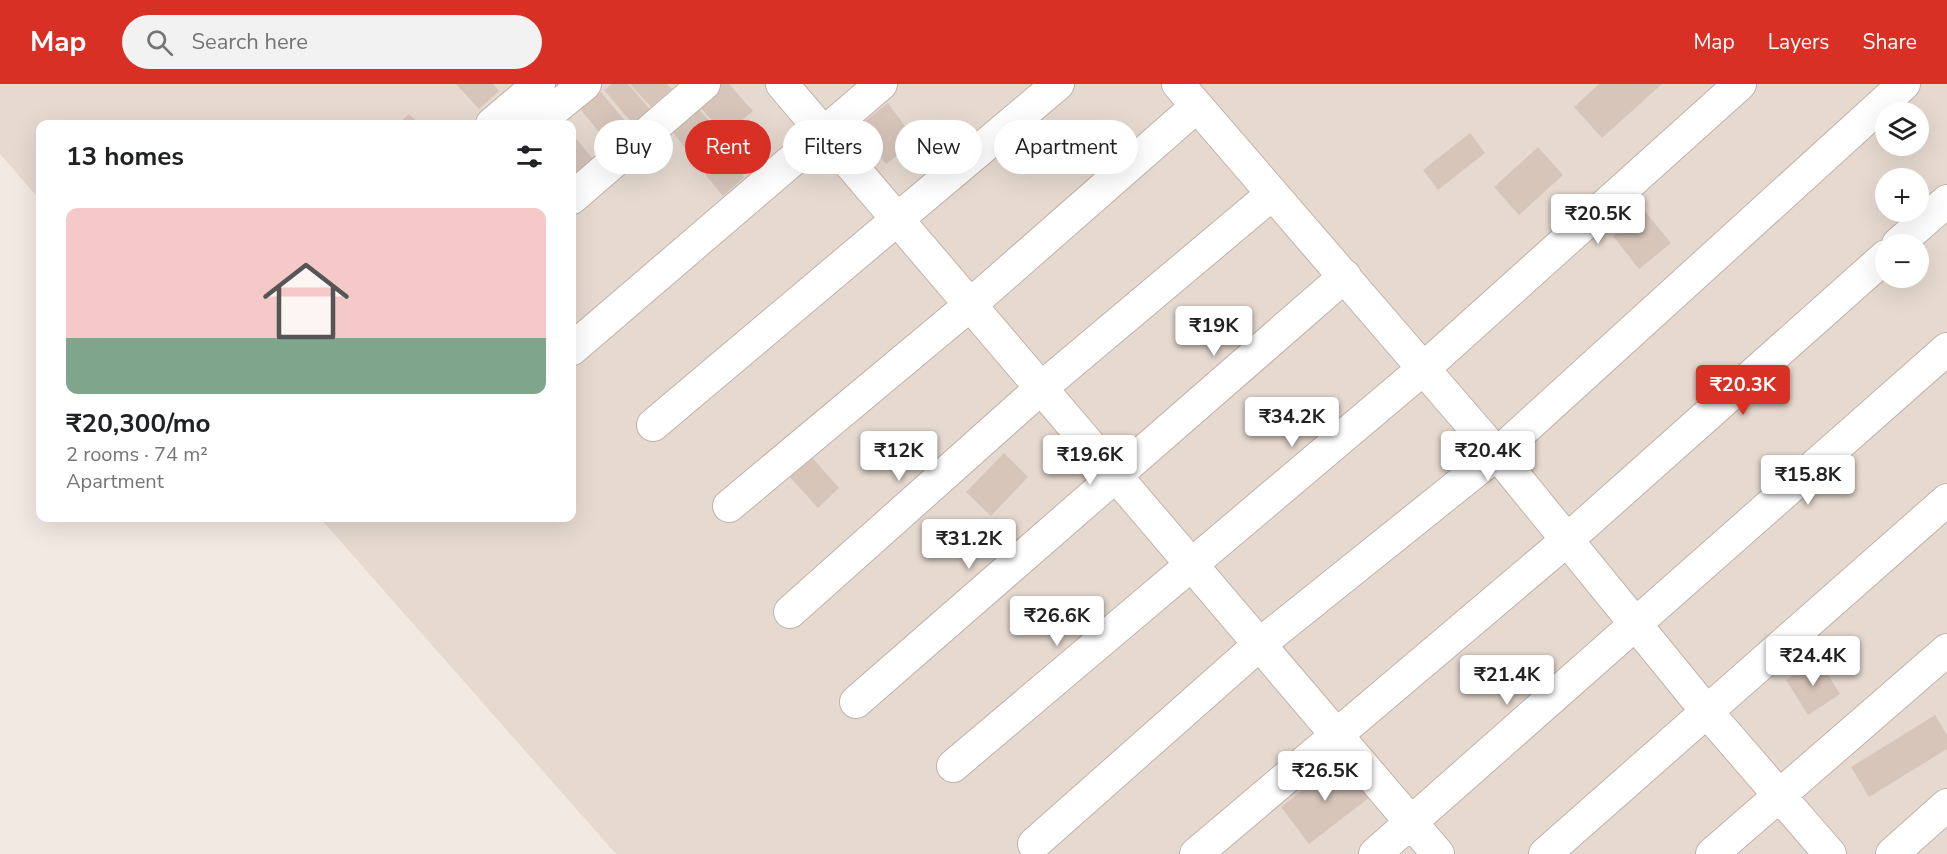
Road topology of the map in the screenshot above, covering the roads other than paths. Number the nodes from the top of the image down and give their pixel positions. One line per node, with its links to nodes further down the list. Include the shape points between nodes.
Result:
1 (539, 84): 10 (street)
2 (585, 84): 11 (street)
3 (704, 84): 16 (street)
4 (782, 84): 12 (street)
5 (881, 84): 13 (street)
6 (1058, 84): 19 (street)
7 (1740, 84): 26 (street)
8 (1904, 84): 29 (street)
9 (1187, 95): 17 (street); 23 (street)
10 (497, 120)
11 (541, 120)
12 (813, 120)
13 (839, 120)
14 (783, 168): 24 (street)
15 (860, 174): 19 (street)
16 (576, 195)
17 (1271, 195): 22 (street); 27 (street)
18 (1947, 201): 20 (street)
19 (899, 218): 23 (street); 28 (street)
20 (1909, 234)
21 (1875, 266): 33 (street)
22 (1345, 276): 26 (street); 30 (street)
23 (970, 305): 27 (street); 32 (street)
24 (576, 346)
25 (1947, 349): 36 (street)
26 (1424, 369): 29 (street); 34 (street)
27 (1040, 389): 30 (street); 35 (street)
28 (653, 425)
29 (1497, 454): 33 (street); 37 (street)
30 (1114, 476): 34 (street); 39 (street)
31 (1947, 500): 40 (street)
32 (729, 506)
33 (1567, 540): 36 (street); 41 (street)
34 (1192, 565): 37 (street); 42 (street)
35 (790, 612)
36 (1636, 624): 40 (street); 45 (street)
37 (1260, 644): 41 (street); 46 (street)
38 (1947, 650): 43 (street)
39 (856, 702)
40 (1708, 713): 43 (street); 50 (street)
41 (1336, 733): 45 (street); 47 (street)
42 (953, 766)
43 (1781, 795): 51 (street); 52 (street)
44 (1947, 806): 53 (street)
45 (1412, 824): 48 (street); 49 (street)
46 (1034, 844)
47 (1196, 854)
48 (1375, 854)
49 (1438, 854)
50 (1545, 854)
51 (1712, 854)
52 (1830, 854)
53 (1892, 854)

